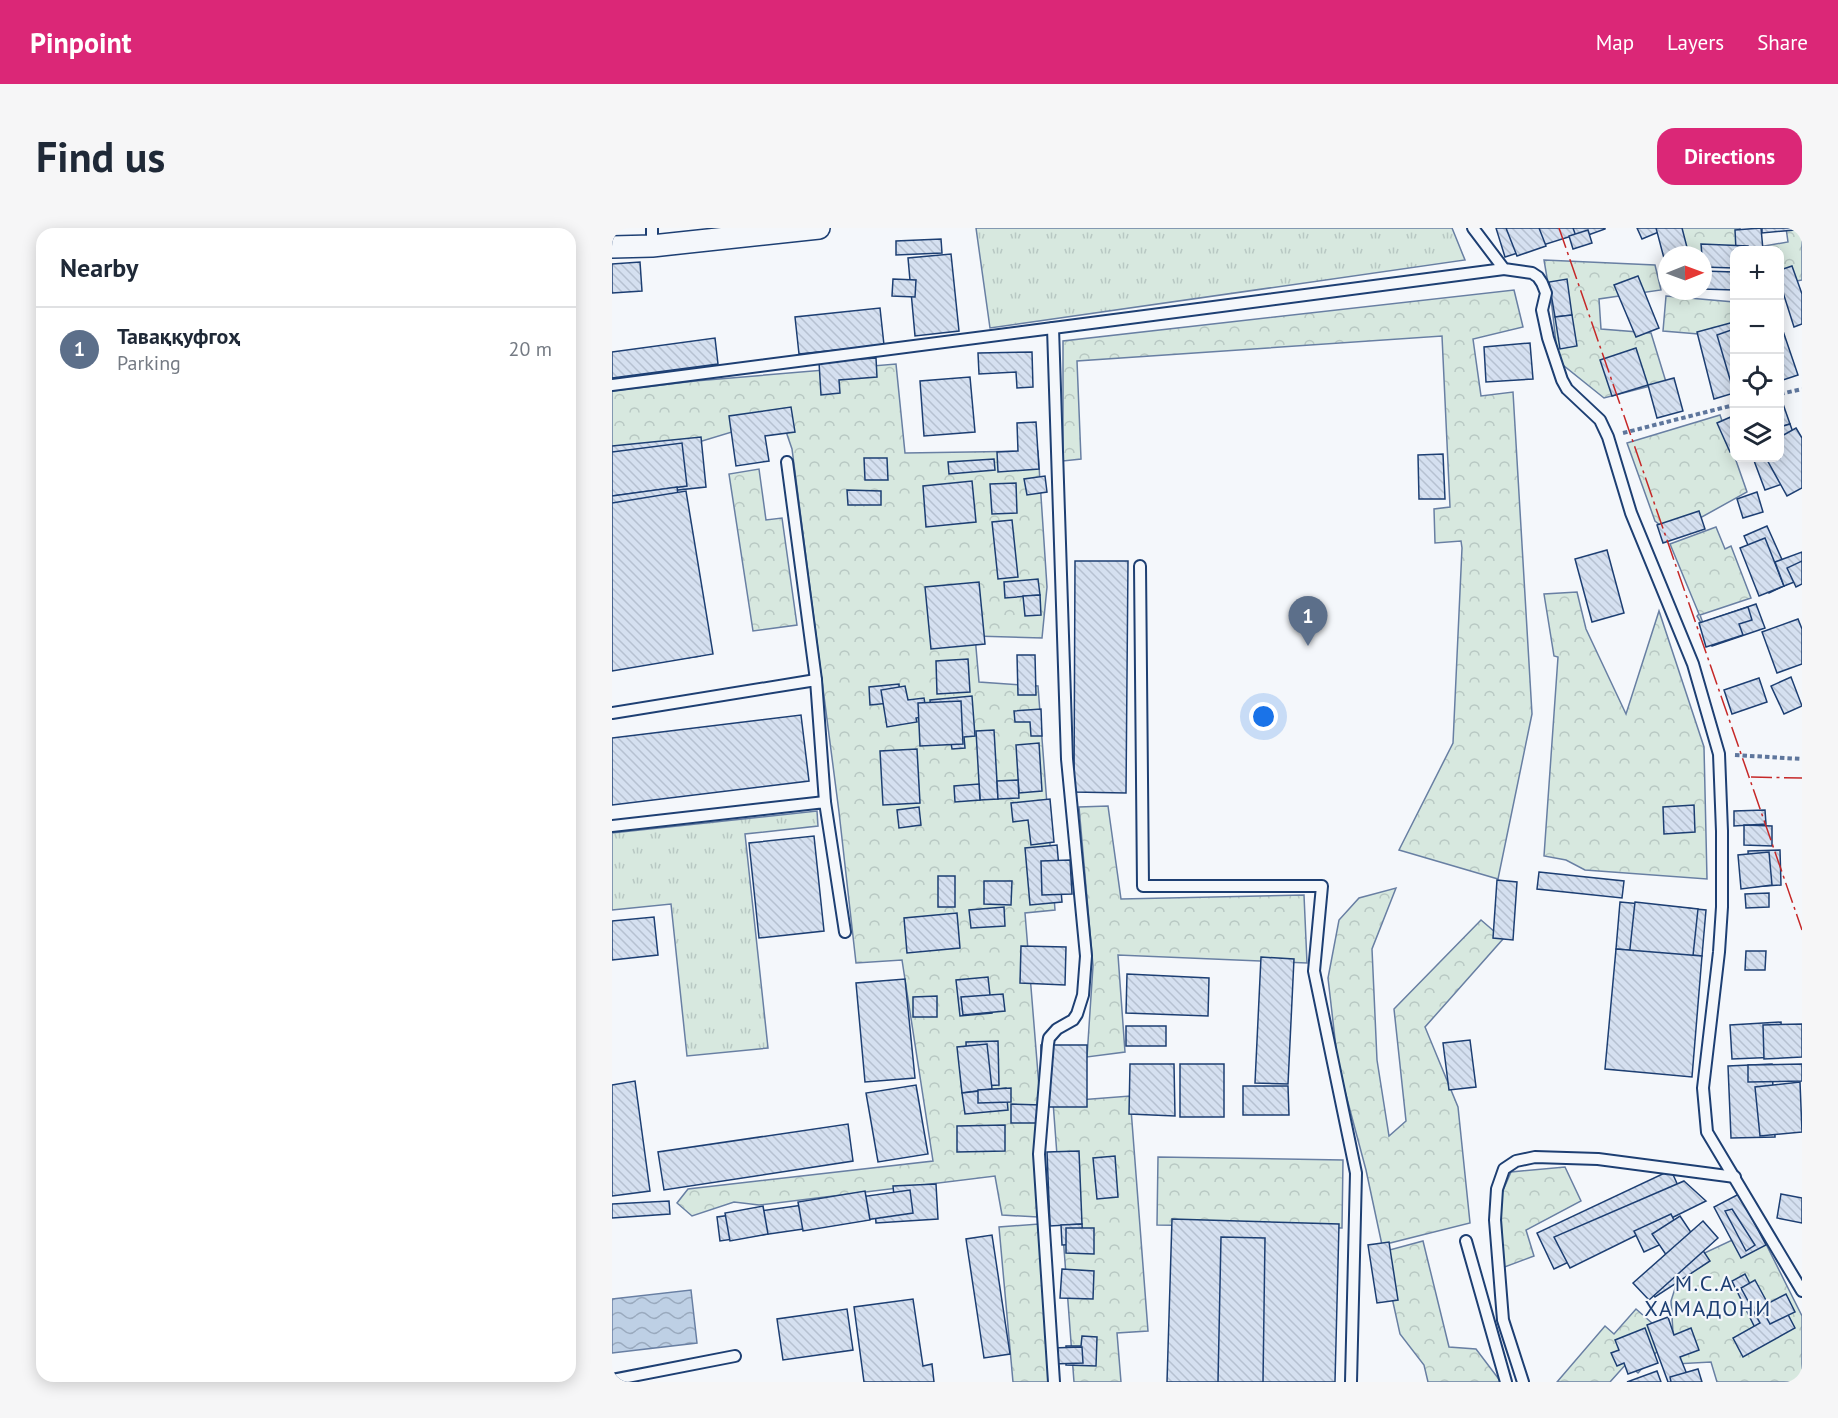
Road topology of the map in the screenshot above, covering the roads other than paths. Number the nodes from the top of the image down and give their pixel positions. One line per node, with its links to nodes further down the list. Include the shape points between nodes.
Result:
1 (819, 228): 3 (street)
2 (1473, 228): 5 (lane)
3 (652, 237): 4 (street)
4 (612, 247)
5 (1504, 269): 6 (lane); 15 (lane, via 1532,273 1546,293 1542,310 1562,380 1600,420 1608,437 1631,513 1693,664 1719,754 1722,907 1702,1088 1707,1132)
6 (1053, 327): 7 (lane); 20 (lane, via 1067,759 1086,956 1083,995 1077,1014 1049,1038 1038,1154)
7 (612, 386)
8 (787, 462): 10 (lane)
9 (1140, 566): 21 (lane, via 1143,886 1322,886 1314,971 1356,1173)
10 (816, 680): 11 (lane); 12 (lane)
11 (612, 713)
12 (825, 802): 13 (lane); 14 (lane)
13 (612, 826)
14 (845, 932)
15 (1735, 1177): 17 (lane); 23 (lane, via 1598,1159 1535,1156 1504,1169 1497,1190 1495,1220 1503,1320)
16 (1466, 1241): 22 (lane)
17 (1802, 1291)
18 (735, 1356): 19 (lane)
19 (612, 1380)
20 (1054, 1382)
21 (1352, 1382)
22 (1506, 1382)
23 (1523, 1382)

